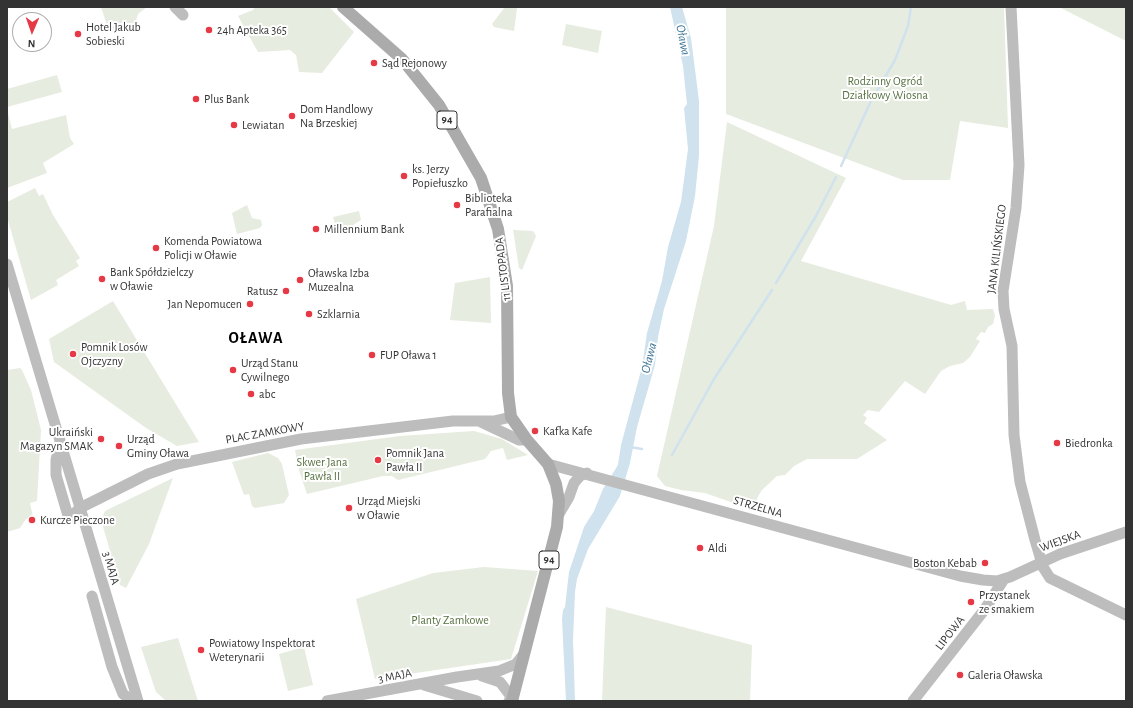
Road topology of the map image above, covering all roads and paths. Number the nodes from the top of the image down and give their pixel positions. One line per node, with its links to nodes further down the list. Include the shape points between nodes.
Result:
1 (343, 7): 4 (main road, 11 LISTOPADA / 94, via 402,59 430,94 487,191 498,229 505,269)
2 (1011, 7): 14 (street, JANA KILIŃSKIEGO, via 1019,165 1016,208 1004,277 1003,299 1012,346 1016,459)
3 (7, 264): 7 (street, 3 MAJA)
4 (511, 417): 5 (street, PLAC ZAMKOWY); 6 (main road, 94)
5 (479, 421): 6 (street, PLAC ZAMKOWY, via 519,440); 10 (street, PLAC ZAMKOWY, via 301,439 177,464 148,474)
6 (527, 440): 8 (main road, 94)
7 (60, 442): 10 (street, 3 MAJA); 12 (street, 3 MAJA, via 56,475)
8 (548, 464): 9 (street, STRZELNA); 11 (main road, 94, via 557,488)
9 (588, 474): 11 (street, via 580,476 574,483); 15 (street, STRZELNA, via 960,576 992,581)
10 (80, 508): 12 (street, PLAC ZAMKOWY); 24 (street, 3 MAJA)
11 (559, 514): 18 (main road, 94)
12 (69, 519)
13 (1126, 532): 14 (street, WIEJSKA)
14 (1042, 561): 15 (street, WIEJSKA); 17 (street, JANA KILIŃSKIEGO, via 1046,573 1054,582)
15 (1004, 579): 28 (street, LIPOWA)
16 (92, 596): 23 (street, via 112,667 123,694)
17 (1126, 615)
18 (525, 653): 19 (street, 3 MAJA, via 519,662 511,667); 22 (main road, 94)
19 (472, 675): 20 (street, 3 MAJA); 22 (street, 3 MAJA, via 500,682)
20 (421, 684): 21 (street, 3 MAJA); 25 (street, 3 MAJA)
21 (439, 689): 26 (street); 27 (street, 3 MAJA)
22 (511, 700)
23 (132, 701)
24 (138, 701)
25 (327, 701)
26 (456, 701)
27 (477, 701)
28 (913, 701)

